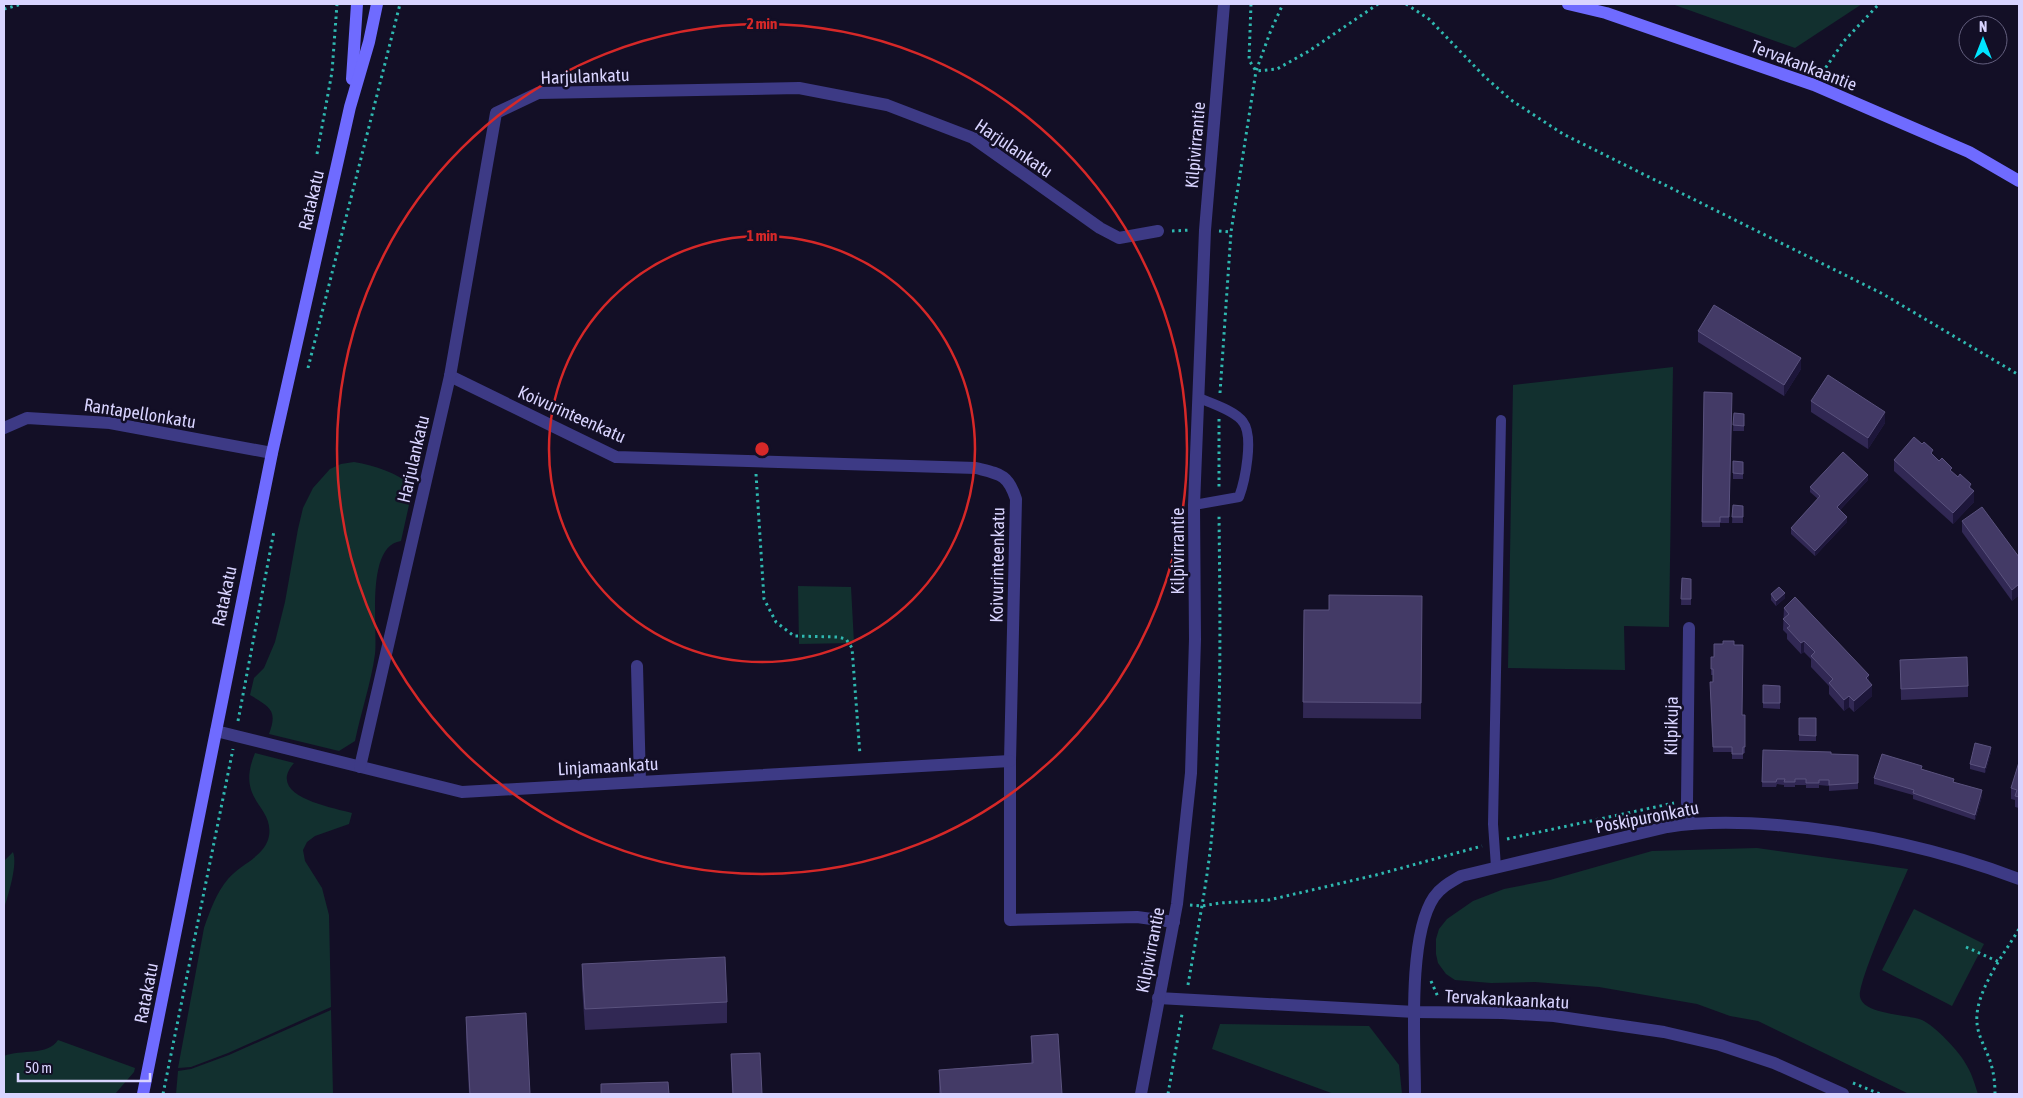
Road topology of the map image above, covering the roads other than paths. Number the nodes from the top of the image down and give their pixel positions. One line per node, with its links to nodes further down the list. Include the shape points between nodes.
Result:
1 (358, 4): 5 (street, Ratakatu)
2 (377, 4): 5 (street, Ratakatu)
3 (1224, 4): 9 (street, Kilpivirrantie, via 1205,230)
4 (1568, 4): 6 (street, Tervakankaantie, via 1606,13 1814,86 1969,152)
5 (350, 107): 12 (street, Ratakatu)
6 (2019, 181)
7 (1158, 231): 8 (street, Harjulankatu, via 1119,238 973,138 887,105 799,88 538,94 496,113)
8 (450, 376): 17 (street, Koivurinteenkatu, via 616,457 976,468 998,473 1011,484 1016,499); 18 (street, Harjulankatu)
9 (1199, 398): 13 (street, Kilpivirrantie); 13 (lane, via 1240,418 1248,436 1245,482 1239,498)
10 (1501, 420): 21 (lane)
11 (4, 428): 12 (street, Rantapellonkatu, via 27,418 110,423)
12 (272, 453): 16 (street, Ratakatu)
13 (1194, 505): 23 (street, Kilpivirrantie, via 1191,773)
14 (1689, 628): 20 (street, Kilpikuja)
15 (637, 666): 19 (street)
16 (216, 732): 18 (street, Linjamaankatu); 26 (street, Ratakatu)
17 (1010, 760): 19 (street, Linjamaankatu); 23 (street, Koivurinteenkatu, via 1010,920 1137,917)
18 (360, 767): 19 (street, Linjamaankatu, via 462,792)
19 (640, 782)
20 (1689, 823): 21 (street, Poskipuronkatu); 22 (street, Poskipuronkatu, via 1739,822 1867,837)
21 (1496, 866): 25 (street, Poskipuronkatu, via 1461,876 1442,888 1434,898 1420,930)
22 (2018, 876)
23 (1174, 922): 24 (street, Kilpivirrantie)
24 (1158, 998): 25 (street, Tervakankaankatu); 27 (street, Kilpivirrantie)
25 (1415, 1012): 28 (street, Poskipuronkatu); 29 (street, Tervakankaankatu, via 1554,1016 1664,1032 1720,1045 1774,1063)
26 (143, 1094)
27 (1141, 1094)
28 (1415, 1094)
29 (1843, 1094)

